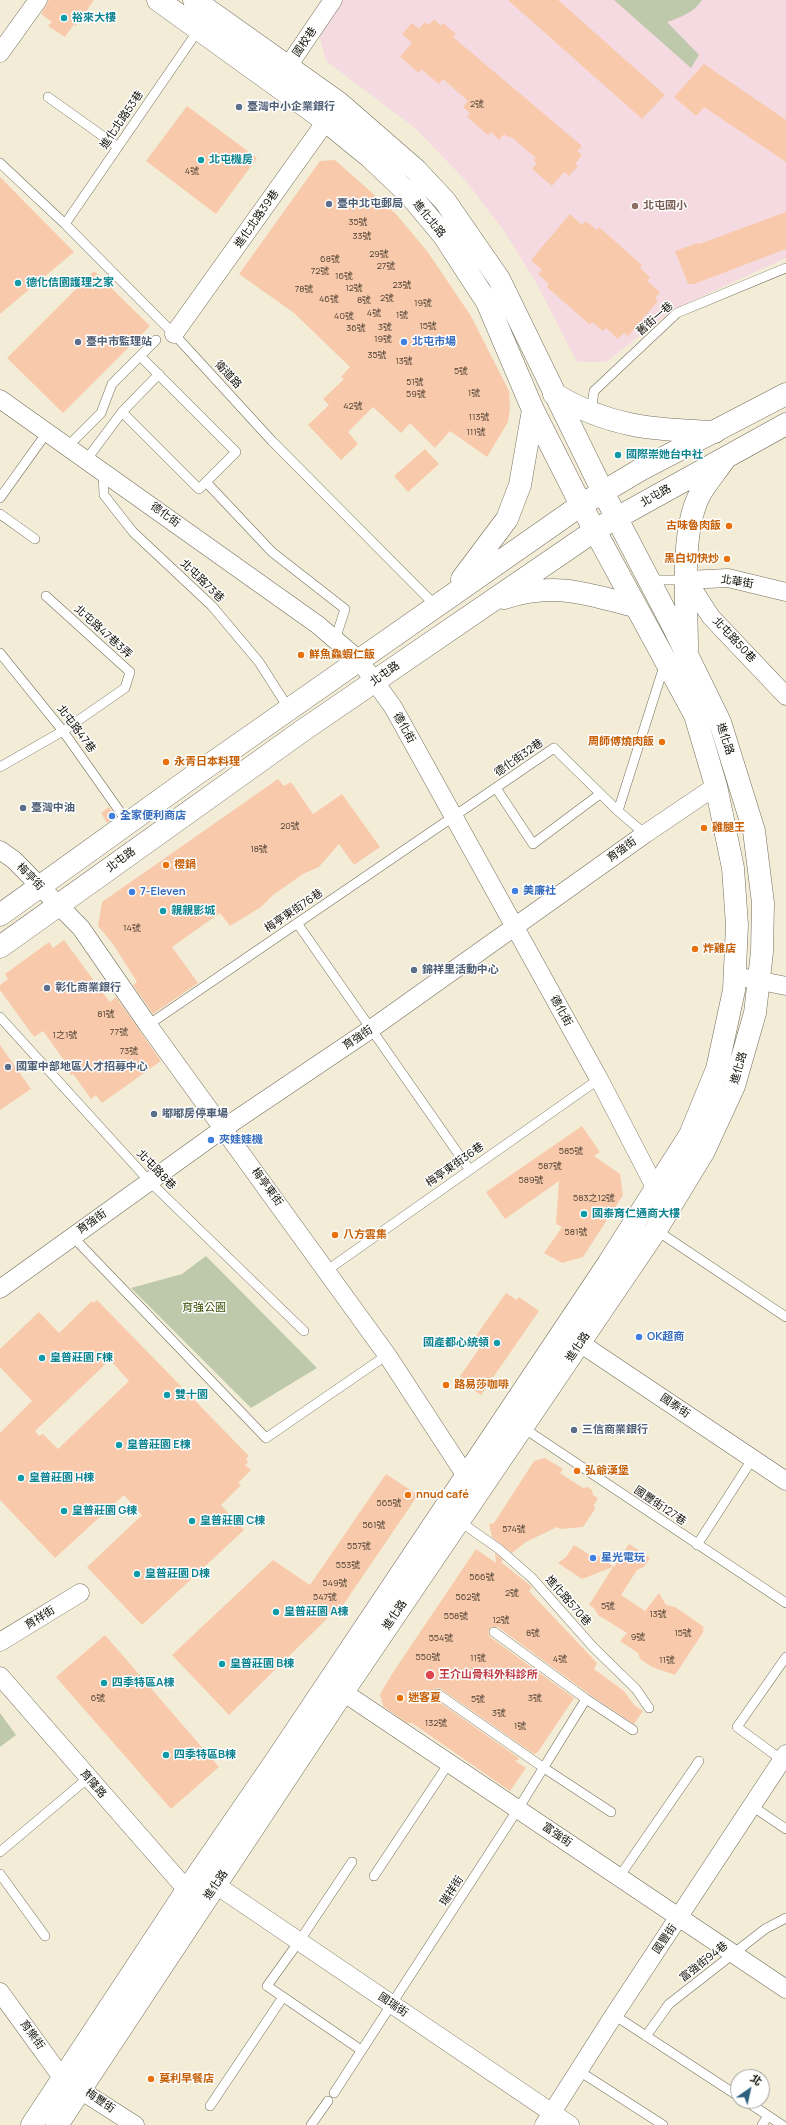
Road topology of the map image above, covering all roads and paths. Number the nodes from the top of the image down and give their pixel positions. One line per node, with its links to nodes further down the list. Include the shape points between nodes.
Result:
1 (38, 0): 6 (street)
2 (158, 0): 5 (main road, 進化北路)
3 (194, 0): 7 (main road, 進化北路)
4 (333, 0): 7 (street, 國校巷)
5 (199, 29): 8 (main road, 進化北路); 12 (lane, 進化北路53巷)
6 (0, 53)
7 (288, 65): 8 (street, 國校巷); 10 (main road, 進化北路)
8 (276, 84): 11 (main road, 進化北路)
9 (48, 97): 12 (lane)
10 (339, 103): 11 (street, 進化北路39巷); 20 (main road, 進化北路, via 416,170 472,237 499,279)
11 (326, 121): 16 (street, 進化北路39巷); 23 (main road, 進化北路, via 370,157 410,195 444,236 487,302)
12 (118, 147): 14 (lane, 進化北路53巷)
13 (0, 163): 14 (lane, 衛道路)
14 (65, 224): 16 (lane, 衛道路)
15 (786, 268): 25 (lane, 舊街一巷, via 677,313 594,391)
16 (174, 334): 47 (lane, 衛道路, via 272,441)
17 (156, 340): 18 (lane)
18 (140, 356): 19 (lane); 29 (lane, via 112,384 101,413)
19 (159, 374): 24 (lane); 33 (lane, via 236,452)
20 (554, 394): 25 (main road, via 574,406); 34 (main road, 進化北路)
21 (786, 394): 28 (main road)
22 (0, 399): 27 (street, 德化街)
23 (533, 410): 36 (main road, 進化北路); 47 (main road, via 520,486 508,519 474,565)
24 (122, 412): 31 (lane); 33 (lane, via 199,489)
25 (591, 412): 28 (main road, via 646,428)
26 (786, 424): 30 (main road, 北屯路)
27 (48, 431): 29 (street, 德化街); 35 (lane)
28 (715, 432): 34 (main road)
29 (68, 446): 31 (street, 德化街)
30 (726, 456): 38 (main road, 北屯路); 42 (main road, via 699,496 691,520)
31 (87, 459): 32 (street, 德化街)
32 (103, 471): 48 (street, 德化街, via 318,625); 55 (lane, 北屯路73巷, via 104,495 133,532 212,606 259,662)
33 (206, 482): 48 (lane, via 272,552 345,609)
34 (603, 492): 36 (main road); 38 (main road, 進化路)
35 (0, 498)
36 (581, 505): 39 (main road, 進化路); 47 (main road)
37 (0, 514): 40 (lane)
38 (617, 518): 39 (main road, 北屯路); 41 (main road, 進化路)
39 (594, 531): 45 (main road, 北屯路); 46 (main road, 進化路)
40 (35, 539)
41 (649, 580): 42 (lane); 50 (main road, 進化路)
42 (687, 580): 43 (street, 北華街, via 728,578); 50 (main road); 54 (street, 北屯路50巷, via 711,617)
43 (786, 592)
44 (46, 596): 56 (lane, 北屯路47巷3弄, via 130,672 125,688)
45 (486, 604): 46 (main road, via 527,591 552,589 580,592); 53 (main road, 北屯路)
46 (634, 606): 52 (main road, 進化路)
47 (437, 607): 51 (main road)
48 (335, 640): 51 (street, 德化街)
49 (0, 653): 56 (lane, 北屯路47巷)
50 (687, 654): 73 (main road, 進化路, via 720,722 754,831 762,903)
51 (359, 660): 53 (street, 德化街); 55 (main road)
52 (666, 661): 58 (main road, 進化路, via 695,715); 61 (lane)
53 (373, 682): 62 (street, 德化街, via 393,707); 67 (main road, 北屯路)
54 (786, 696)
55 (289, 709): 63 (main road)
56 (63, 731): 57 (lane); 63 (lane, 北屯路47巷)
57 (0, 767)
58 (716, 786): 64 (street, 育強街); 72 (main road, 進化路, via 733,868 737,925)
59 (496, 788): 60 (lane, 德化街32巷, via 554,748); 60 (lane, via 533,844); 62 (lane, 德化街32巷)
60 (600, 794): 61 (lane, 德化街32巷)
61 (618, 811): 64 (lane, 德化街32巷)
62 (454, 816): 69 (lane, 梅亭東街76巷); 70 (street, 德化街)
63 (128, 823): 66 (main road)
64 (645, 834): 70 (street, 育強街)
65 (0, 850): 66 (street, 梅亭街, via 14,860)
66 (40, 887): 67 (street, 梅亭街); 68 (main road)
67 (59, 905): 71 (main road, 北屯路); 76 (street, 梅亭東街, via 81,928)
68 (0, 915)
69 (297, 923): 76 (lane, 梅亭東街76巷); 77 (lane)
70 (514, 927): 77 (street, 育強街); 78 (street, 德化街)
71 (0, 947)
72 (735, 976): 73 (street); 82 (main road, 進化路, via 714,1076 690,1135)
73 (759, 981): 74 (street); 83 (main road, 進化路, via 755,1013 734,1086 704,1151)
74 (786, 986)
75 (0, 1017): 81 (lane, 北屯路8巷)
76 (148, 1025): 79 (street, 梅亭東街)
77 (371, 1029): 79 (street, 育強街); 80 (lane)
78 (599, 1079): 80 (lane, 梅亭東街36巷); 82 (street, 德化街)
79 (224, 1128): 81 (street, 育強街); 85 (street, 梅亭東街)
80 (469, 1169): 85 (lane, 梅亭東街36巷)
81 (150, 1182): 84 (street, 育強街); 88 (lane, 北屯路8巷)
82 (656, 1189): 89 (main road, 進化路)
83 (656, 1230): 87 (lane); 90 (main road, 進化路)
84 (72, 1236): 86 (street, 育強街); 91 (lane, via 266,1438)
85 (326, 1271): 91 (street, 梅亭東街)
86 (0, 1289)
87 (786, 1317)
88 (304, 1331)
89 (563, 1331): 90 (street, 國泰街); 94 (main road, 進化路)
90 (581, 1343): 92 (main road, 進化路); 93 (street, 國泰街)
91 (387, 1355): 94 (street, 梅亭東街)
92 (522, 1427): 96 (main road, 進化路); 97 (lane, 國豐街127巷)
93 (754, 1458): 95 (street, 國泰街); 97 (lane)
94 (466, 1476): 104 (main road, 進化路)
95 (786, 1481)
96 (459, 1521): 104 (main road, 進化路); 107 (lane, 進化路570巷, via 532,1578 593,1647 636,1689)
97 (697, 1545): 99 (lane, 國豐街127巷)
98 (80, 1593): 101 (street, 育祥街)
99 (786, 1604)
100 (494, 1632): 106 (lane)
101 (0, 1642)
102 (786, 1656): 109 (lane, via 737,1727)
103 (0, 1676): 113 (street, 育隆路)
104 (335, 1687): 111 (street, 富強街); 123 (main road, 進化路); 124 (main road, 進化路)
105 (438, 1694): 112 (lane)
106 (586, 1700): 108 (lane); 112 (lane, 瑞祥街)
107 (649, 1708)
108 (634, 1730)
109 (784, 1757): 114 (street, 國豐街)
110 (699, 1761): 122 (lane)
111 (449, 1763): 115 (street, 富強街); 121 (lane)
112 (544, 1768): 115 (lane, 瑞祥街); 116 (lane)
113 (88, 1778): 118 (lane); 124 (street, 育隆路)
114 (752, 1806): 117 (lane); 125 (street, 國豐街)
115 (518, 1809): 122 (street, 富強街); 133 (lane, 瑞祥街)
116 (611, 1812)
117 (786, 1830)
118 (0, 1852)
119 (352, 1862): 128 (lane)
120 (0, 1874): 127 (lane)
121 (374, 1876)
122 (619, 1877): 125 (street, 富強街)
123 (216, 1885): 128 (street, 國瑞街); 138 (main road, 進化路)
124 (187, 1890): 138 (main road, 進化路)
125 (680, 1918): 129 (street, 富強街); 134 (street, 國豐街)
126 (786, 1918): 129 (lane, 富強街94巷, via 765,1928)
127 (45, 1936)
128 (300, 1940): 132 (lane, via 267,1986); 133 (street, 國瑞街)
129 (734, 1954): 130 (street, 富強街); 135 (lane, 富強街94巷, via 668,2004)
130 (786, 1989)
131 (0, 1992): 138 (street, 育樂街)
132 (283, 1997): 136 (lane); 142 (lane)
133 (393, 2004): 136 (lane, 瑞祥街); 145 (street, 國瑞街)
134 (614, 2015): 135 (lane); 137 (street, 國豐街)
135 (646, 2036): 139 (lane)
136 (361, 2050): 140 (lane, 瑞祥街)
137 (579, 2071): 145 (street, 國豐街); 151 (lane)
138 (72, 2083): 146 (main road, 進化路); 147 (main road, 進化路); 148 (street, 梅豐街)
139 (730, 2091)
140 (334, 2093)
141 (328, 2101): 149 (lane)
142 (210, 2106)
143 (758, 2109): 144 (lane)
144 (768, 2116): 152 (lane); 153 (lane)
145 (548, 2119): 150 (street, 國瑞街)
146 (32, 2125)
147 (57, 2125)
148 (135, 2125)
149 (311, 2125)
150 (570, 2125)
151 (663, 2125)
152 (762, 2125)
153 (782, 2125)

